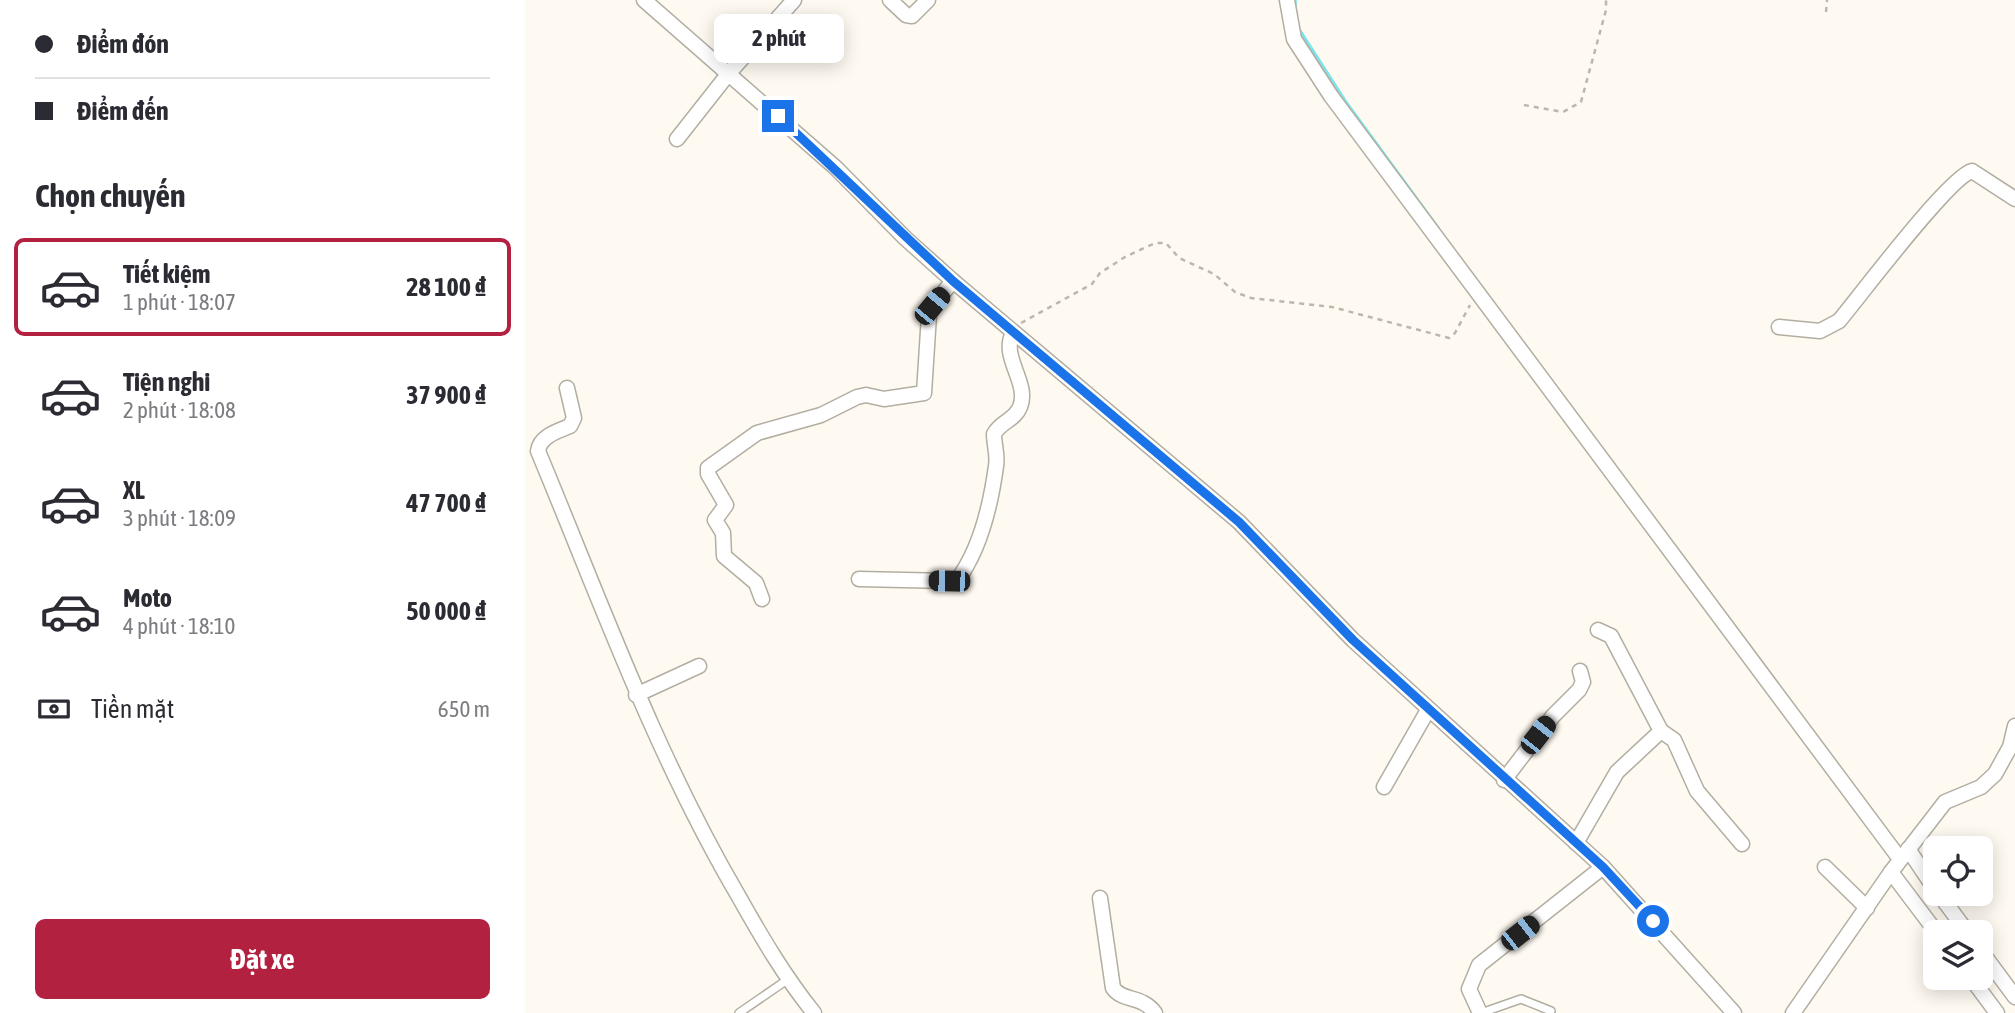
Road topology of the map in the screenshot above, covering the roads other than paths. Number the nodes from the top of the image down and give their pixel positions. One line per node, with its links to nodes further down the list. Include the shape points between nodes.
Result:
1 (644, 0): 6 (street)
2 (794, 0): 6 (street)
3 (890, 0): 4 (street, via 912,16)
4 (927, 0)
5 (1287, 0): 26 (street, via 1294,39 1331,96)
6 (729, 73): 7 (street); 9 (street)
7 (677, 139)
8 (2015, 199): 10 (street, via 1972,170 1966,172 1839,321 1820,331)
9 (953, 281): 11 (street); 14 (street, via 929,315 924,393 884,399 857,397 821,415 757,433 708,468 726,505 715,520 723,533 724,556 755,583)
10 (1779, 327)
11 (1012, 332): 13 (street, via 1008,348 1020,408 994,434 997,463 976,546 963,572 949,581); 19 (street, via 1239,522)
12 (567, 388): 18 (street, via 573,418 570,426 543,439 538,451)
13 (859, 579)
14 (762, 598)
15 (1598, 630): 21 (street, via 1611,636)
16 (699, 666): 18 (street)
17 (1580, 671): 22 (street, via 1583,682 1579,690)
18 (636, 695): 35 (street, via 707,843)
19 (1428, 710): 22 (street); 23 (street)
20 (2015, 726): 26 (street, via 1995,774 1981,787 1945,802)
21 (1661, 731): 24 (street, via 1618,772); 25 (street, via 1674,740 1697,792)
22 (1504, 780): 24 (street)
23 (1384, 787)
24 (1576, 843): 27 (street)
25 (1742, 844)
26 (1904, 854): 29 (street); 30 (street)
27 (1603, 867): 42 (street, via 1479,965 1469,989); 43 (street)
28 (1825, 867): 32 (street)
29 (1891, 872): 32 (street); 33 (street)
30 (1923, 875)
31 (1100, 898): 41 (street, via 1113,988 1143,1001)
32 (1867, 908): 44 (street)
33 (1927, 920)
34 (1993, 967): 37 (street)
35 (787, 980): 39 (lane); 40 (street)
36 (1980, 990): 45 (street)
37 (2015, 997)
38 (1551, 1011): 42 (lane, via 1521,999)
39 (739, 1013)
40 (814, 1013)
41 (1155, 1013)
42 (1481, 1013)
43 (1734, 1013)
44 (1793, 1013)
45 (1997, 1013)

